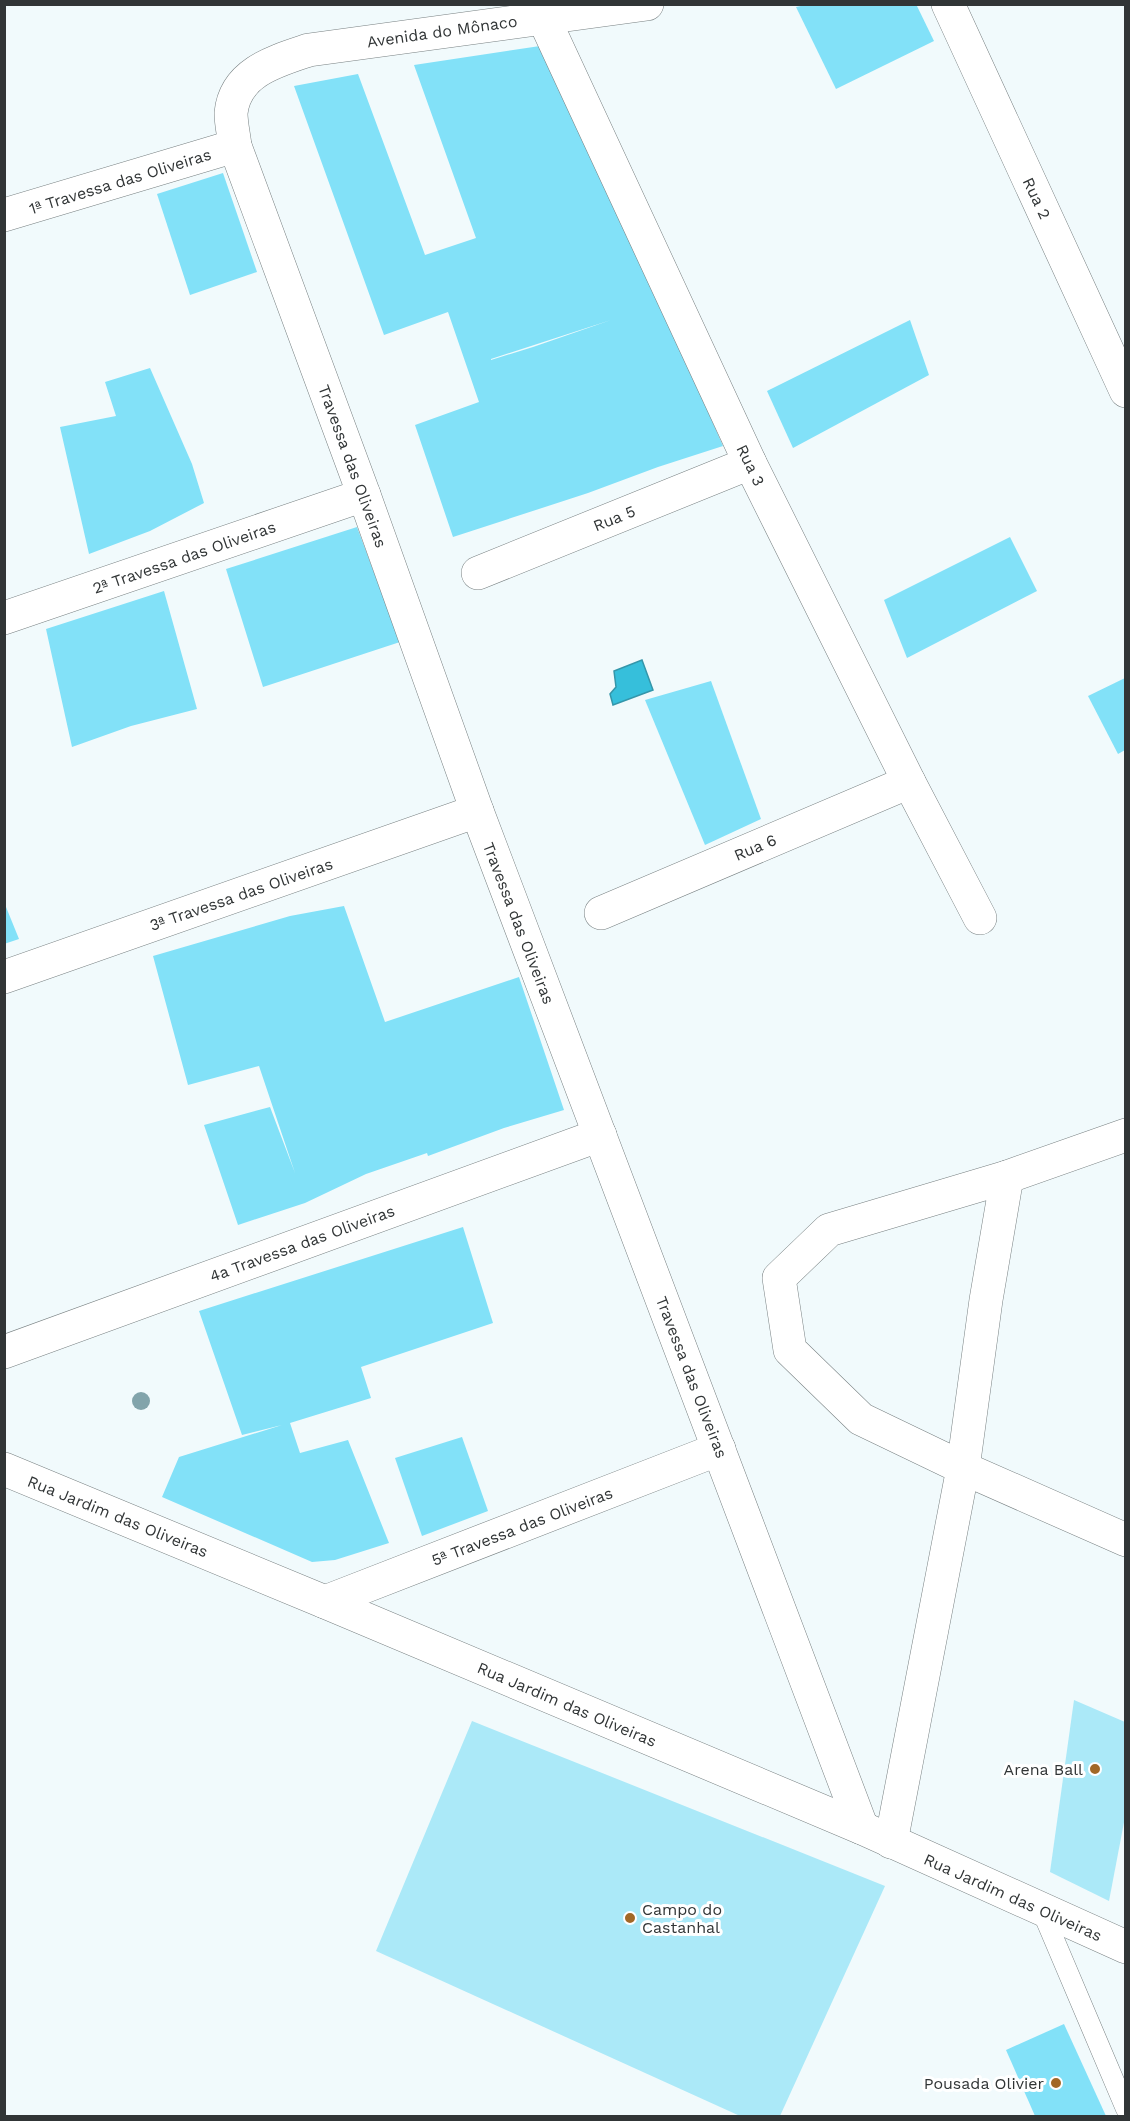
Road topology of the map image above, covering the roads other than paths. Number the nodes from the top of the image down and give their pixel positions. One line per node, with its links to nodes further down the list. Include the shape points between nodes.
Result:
1 (647, 4): 3 (street, Avenida do Mônaco)
2 (948, 4): 7 (street, Rua 2)
3 (540, 11): 4 (street, Avenida do Mônaco); 8 (street, Rua 3)
4 (309, 50): 5 (street, Travessa das Oliveiras, via 264,66 244,82 231,114)
5 (235, 146): 6 (street, 1ª Travessa das Oliveiras); 9 (street, Travessa das Oliveiras)
6 (4, 215)
7 (1125, 391)
8 (750, 463): 10 (street, Rua 5); 12 (street, Rua 3)
9 (364, 495): 11 (street, 2ª Travessa das Oliveiras); 13 (street, Travessa das Oliveiras)
10 (478, 573)
11 (4, 618)
12 (909, 782): 14 (street, Rua 6); 15 (street, Rua 3)
13 (477, 811): 16 (street, 3ª Travessa das Oliveiras); 17 (street, Travessa das Oliveiras)
14 (602, 913)
15 (980, 918)
16 (4, 977)
17 (600, 1135): 20 (street, 4a Travessa das Oliveiras); 21 (street, Travessa das Oliveiras)
18 (1125, 1135): 19 (street)
19 (1007, 1177): 22 (street); 22 (street, via 829,1230 780,1278 790,1350 861,1419)
20 (4, 1352)
21 (719, 1449): 25 (street, 5ª Travessa das Oliveiras); 26 (street, Travessa das Oliveiras)
22 (963, 1468): 24 (street); 27 (street)
23 (4, 1469): 25 (street, Rua Jardim das Oliveiras)
24 (1125, 1540)
25 (325, 1602): 26 (street, Rua Jardim das Oliveiras)
26 (862, 1828): 27 (street, Rua Jardim das Oliveiras)
27 (891, 1842): 28 (street, Rua Jardim das Oliveiras)
28 (1042, 1911): 29 (street, Rua Jardim das Oliveiras); 30 (lane)
29 (1125, 1947)
30 (1125, 2109)

